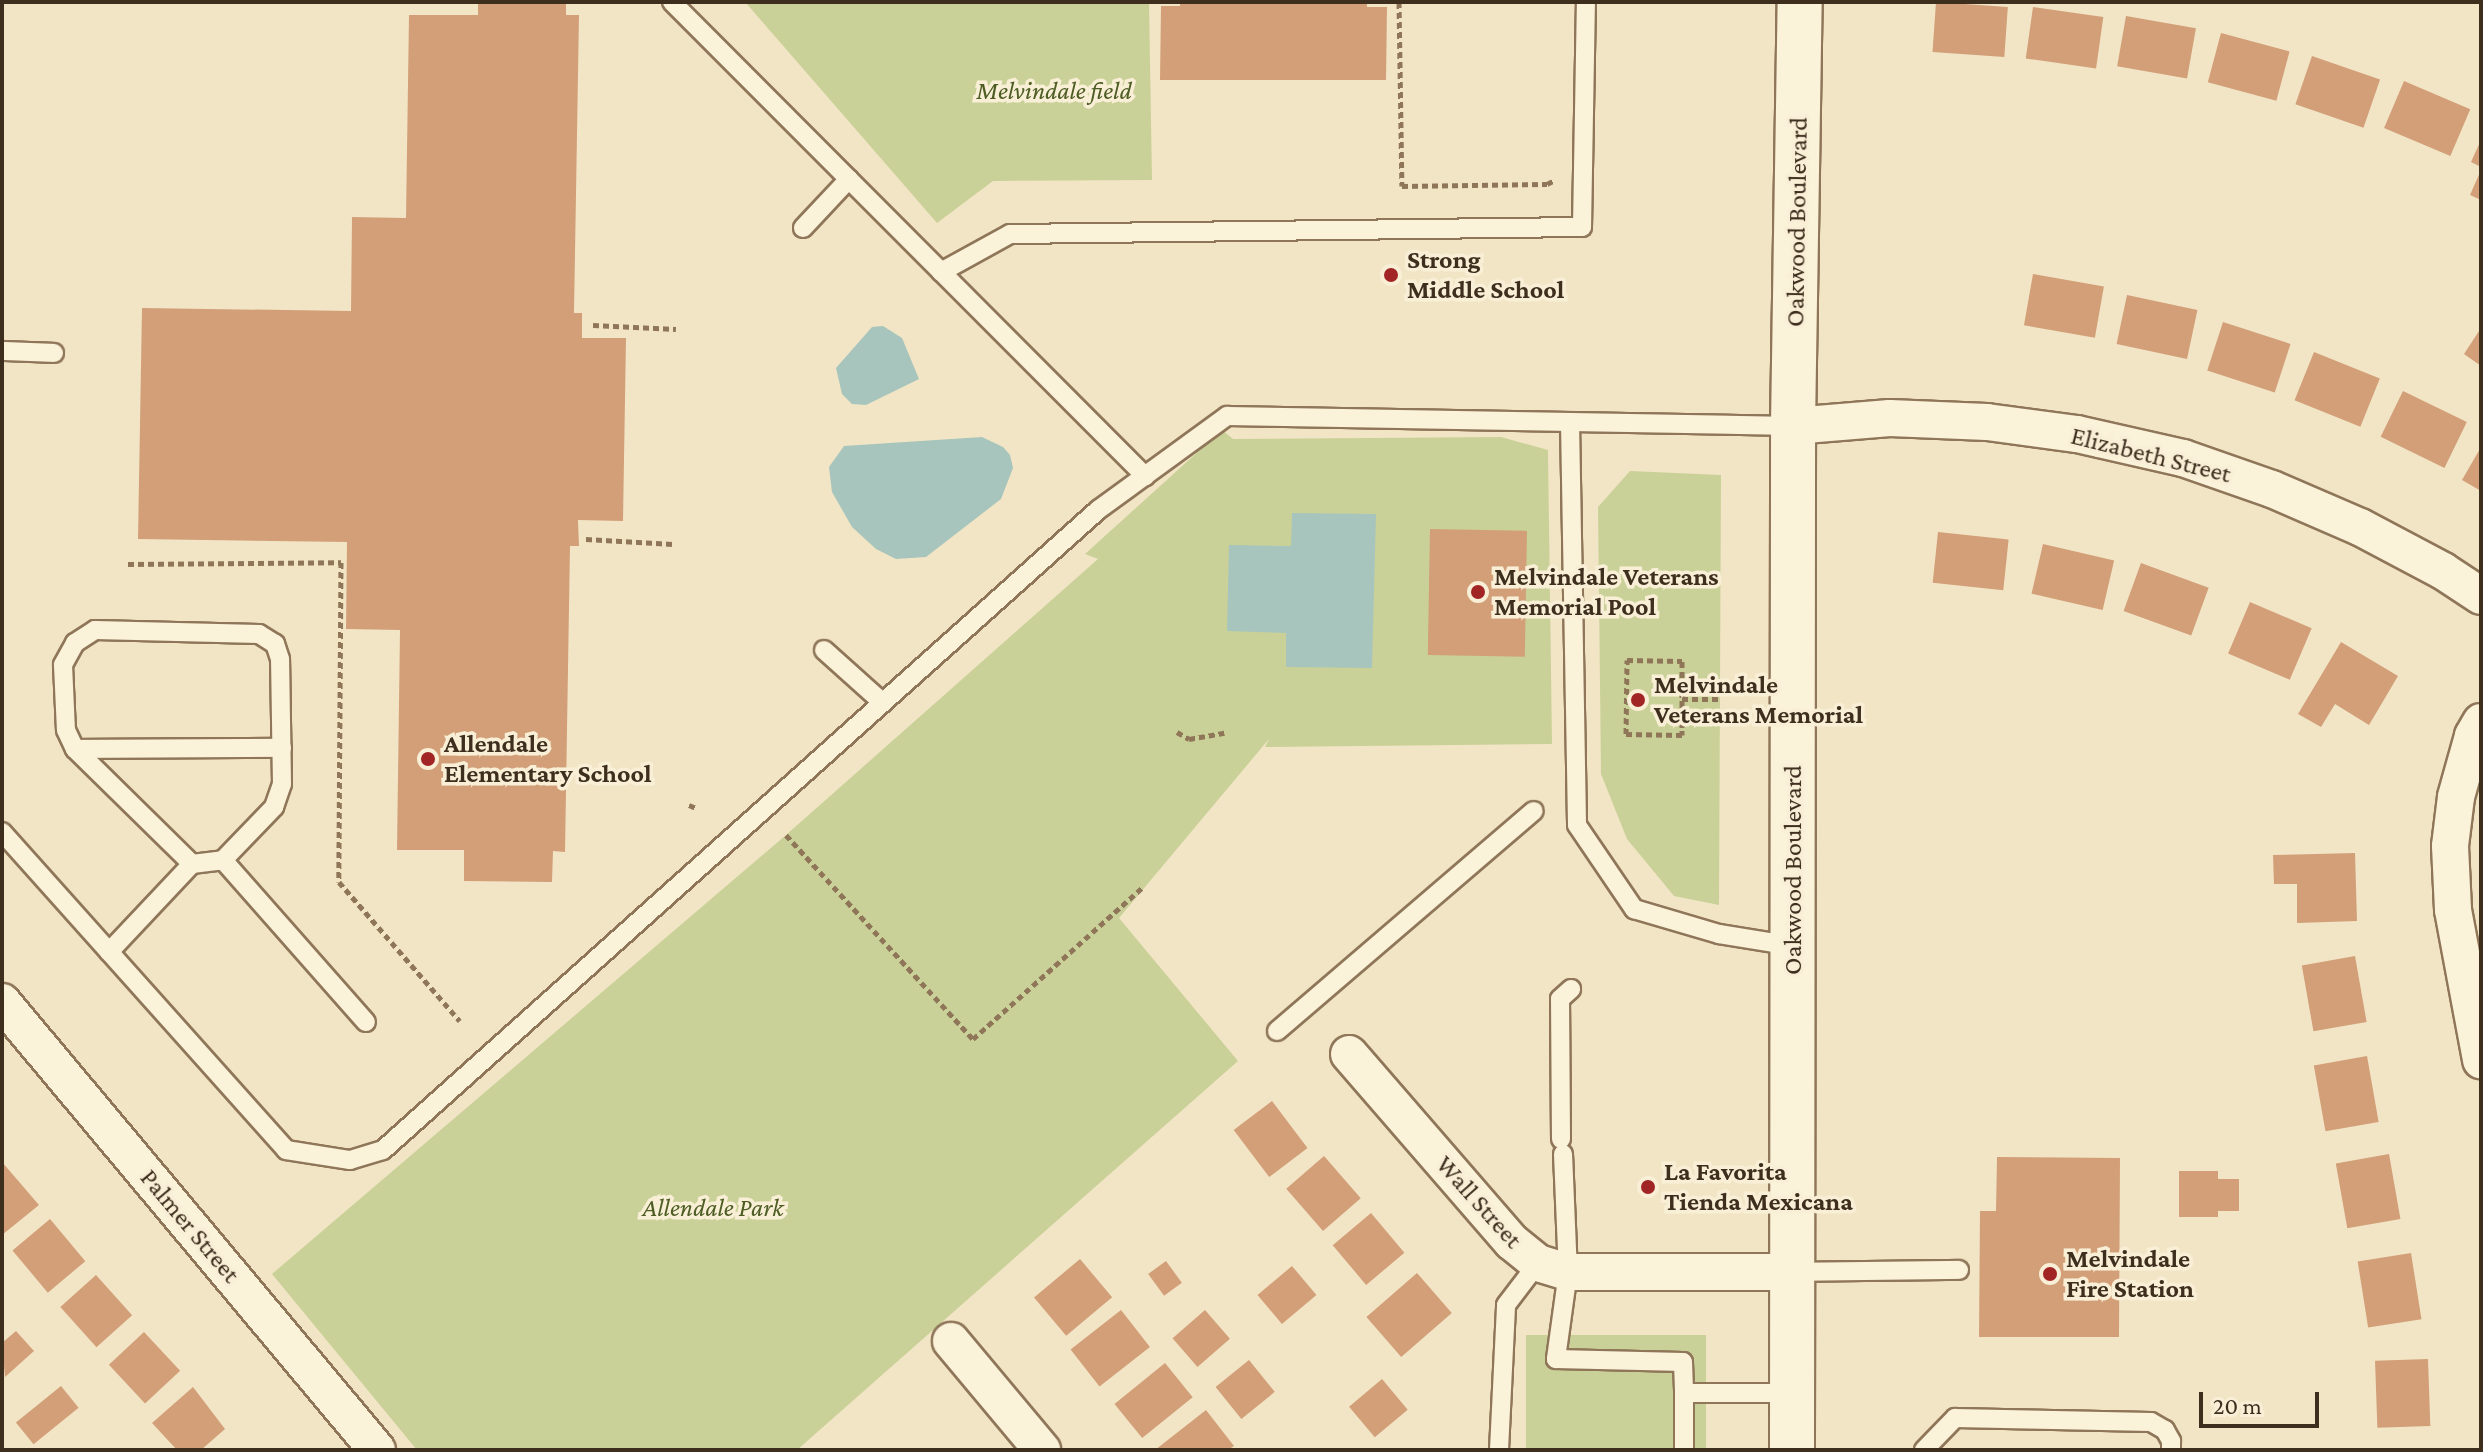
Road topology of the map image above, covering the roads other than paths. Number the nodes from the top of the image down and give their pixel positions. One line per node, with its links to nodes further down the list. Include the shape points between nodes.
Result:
1 (672, 2): 4 (lane)
2 (1586, 2): 6 (lane, via 1582,227 1010,234)
3 (1800, 2): 10 (main road, Oakwood Boulevard)
4 (849, 179): 5 (lane); 6 (lane)
5 (803, 228)
6 (941, 272): 11 (lane)
7 (2, 351): 8 (lane)
8 (54, 353)
9 (1570, 422): 10 (lane); 11 (lane, via 1227,416); 22 (lane, via 1577,825 1634,909 1719,934)
10 (1793, 426): 12 (street, Elizabeth Street, via 1890,418 1987,422 2077,434 2183,458 2360,527); 22 (main road, Oakwood Boulevard)
11 (1145, 476): 14 (lane, via 1098,510)
12 (2481, 596)
13 (824, 650): 14 (lane)
14 (883, 703): 23 (lane, via 383,1150 350,1160 286,1150)
15 (2481, 722): 29 (street, via 2456,797 2450,846 2453,910)
16 (282, 748): 17 (lane); 17 (lane, via 275,644 259,634 95,630 75,643 63,665 66,730); 20 (lane, via 282,784 274,807)
17 (75, 749): 21 (lane)
18 (1534, 811): 27 (lane)
19 (2, 832): 23 (lane)
20 (223, 860): 21 (lane); 26 (lane)
21 (192, 864): 23 (lane)
22 (1793, 946): 32 (main road, Oakwood Boulevard)
23 (109, 952)
24 (1571, 989): 30 (lane, via 1560,999 1562,1146)
25 (2, 1002): 36 (street, Palmer Street)
26 (366, 1022)
27 (1277, 1031)
28 (1349, 1054): 30 (street, Wall Street, via 1512,1242)
29 (2481, 1060)
30 (1553, 1267): 32 (street); 34 (lane, via 1556,1359 1683,1362); 38 (lane, via 1506,1305)
31 (1959, 1270): 32 (lane)
32 (1792, 1272): 35 (main road, Oakwood Boulevard)
33 (951, 1341): 37 (street)
34 (1684, 1393): 35 (lane); 39 (lane)
35 (1792, 1393): 40 (main road, Oakwood Boulevard)
36 (377, 1450)
37 (1042, 1450)
38 (1499, 1450)
39 (1684, 1450)
40 (1792, 1450)
41 (1924, 1450): 42 (lane, via 1955,1418 2151,1422 2165,1430)
42 (2171, 1450)

